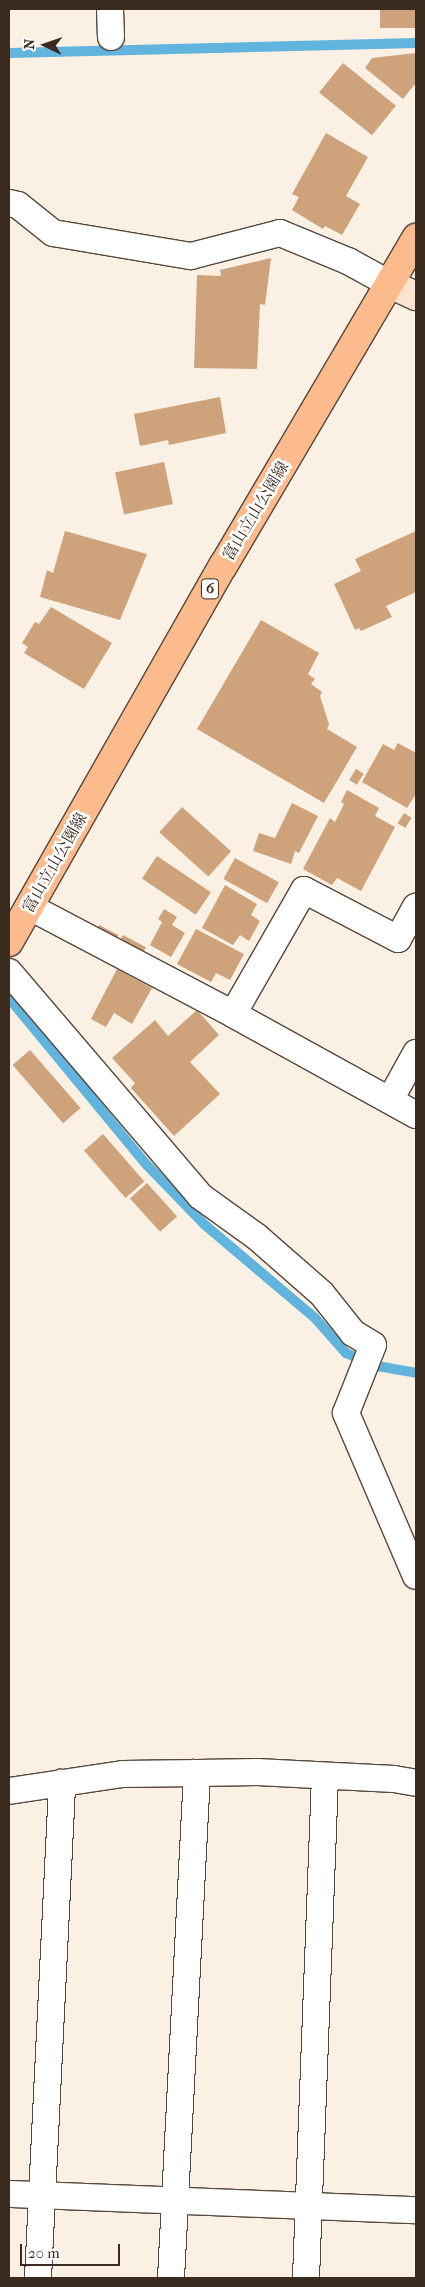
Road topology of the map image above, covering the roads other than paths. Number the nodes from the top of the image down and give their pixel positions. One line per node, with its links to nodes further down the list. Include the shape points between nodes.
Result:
1 (110, 9): 2 (street)
2 (110, 37)
3 (9, 203): 5 (street, via 18,205 53,233 191,256 280,233)
4 (416, 238): 5 (main road, 富山立山公園線 / 6)
5 (390, 284): 6 (street); 7 (main road, 富山立山公園線 / 6, via 223,566)
6 (416, 296)
7 (30, 907): 9 (main road, 富山立山公園線 / 6); 12 (street)
8 (416, 907): 10 (street)
9 (9, 942)
10 (407, 945): 12 (street, via 304,890)
11 (9, 972): 16 (street, via 200,1196 257,1237 322,1294 353,1333 373,1345 346,1413)
12 (233, 1014): 14 (street)
13 (416, 1053): 14 (street)
14 (390, 1100): 15 (street)
15 (416, 1115)
16 (416, 1576)
17 (197, 1773): 18 (street); 19 (street, via 123,1774); 24 (street)
18 (325, 1776): 20 (street); 25 (street)
19 (62, 1783): 21 (street); 23 (street)
20 (416, 1783)
21 (9, 1790)
22 (9, 2194): 23 (street)
23 (42, 2195): 24 (street); 27 (street)
24 (174, 2200): 25 (street); 28 (street)
25 (308, 2206): 26 (street); 29 (street)
26 (416, 2210)
27 (38, 2278)
28 (171, 2278)
29 (306, 2278)

